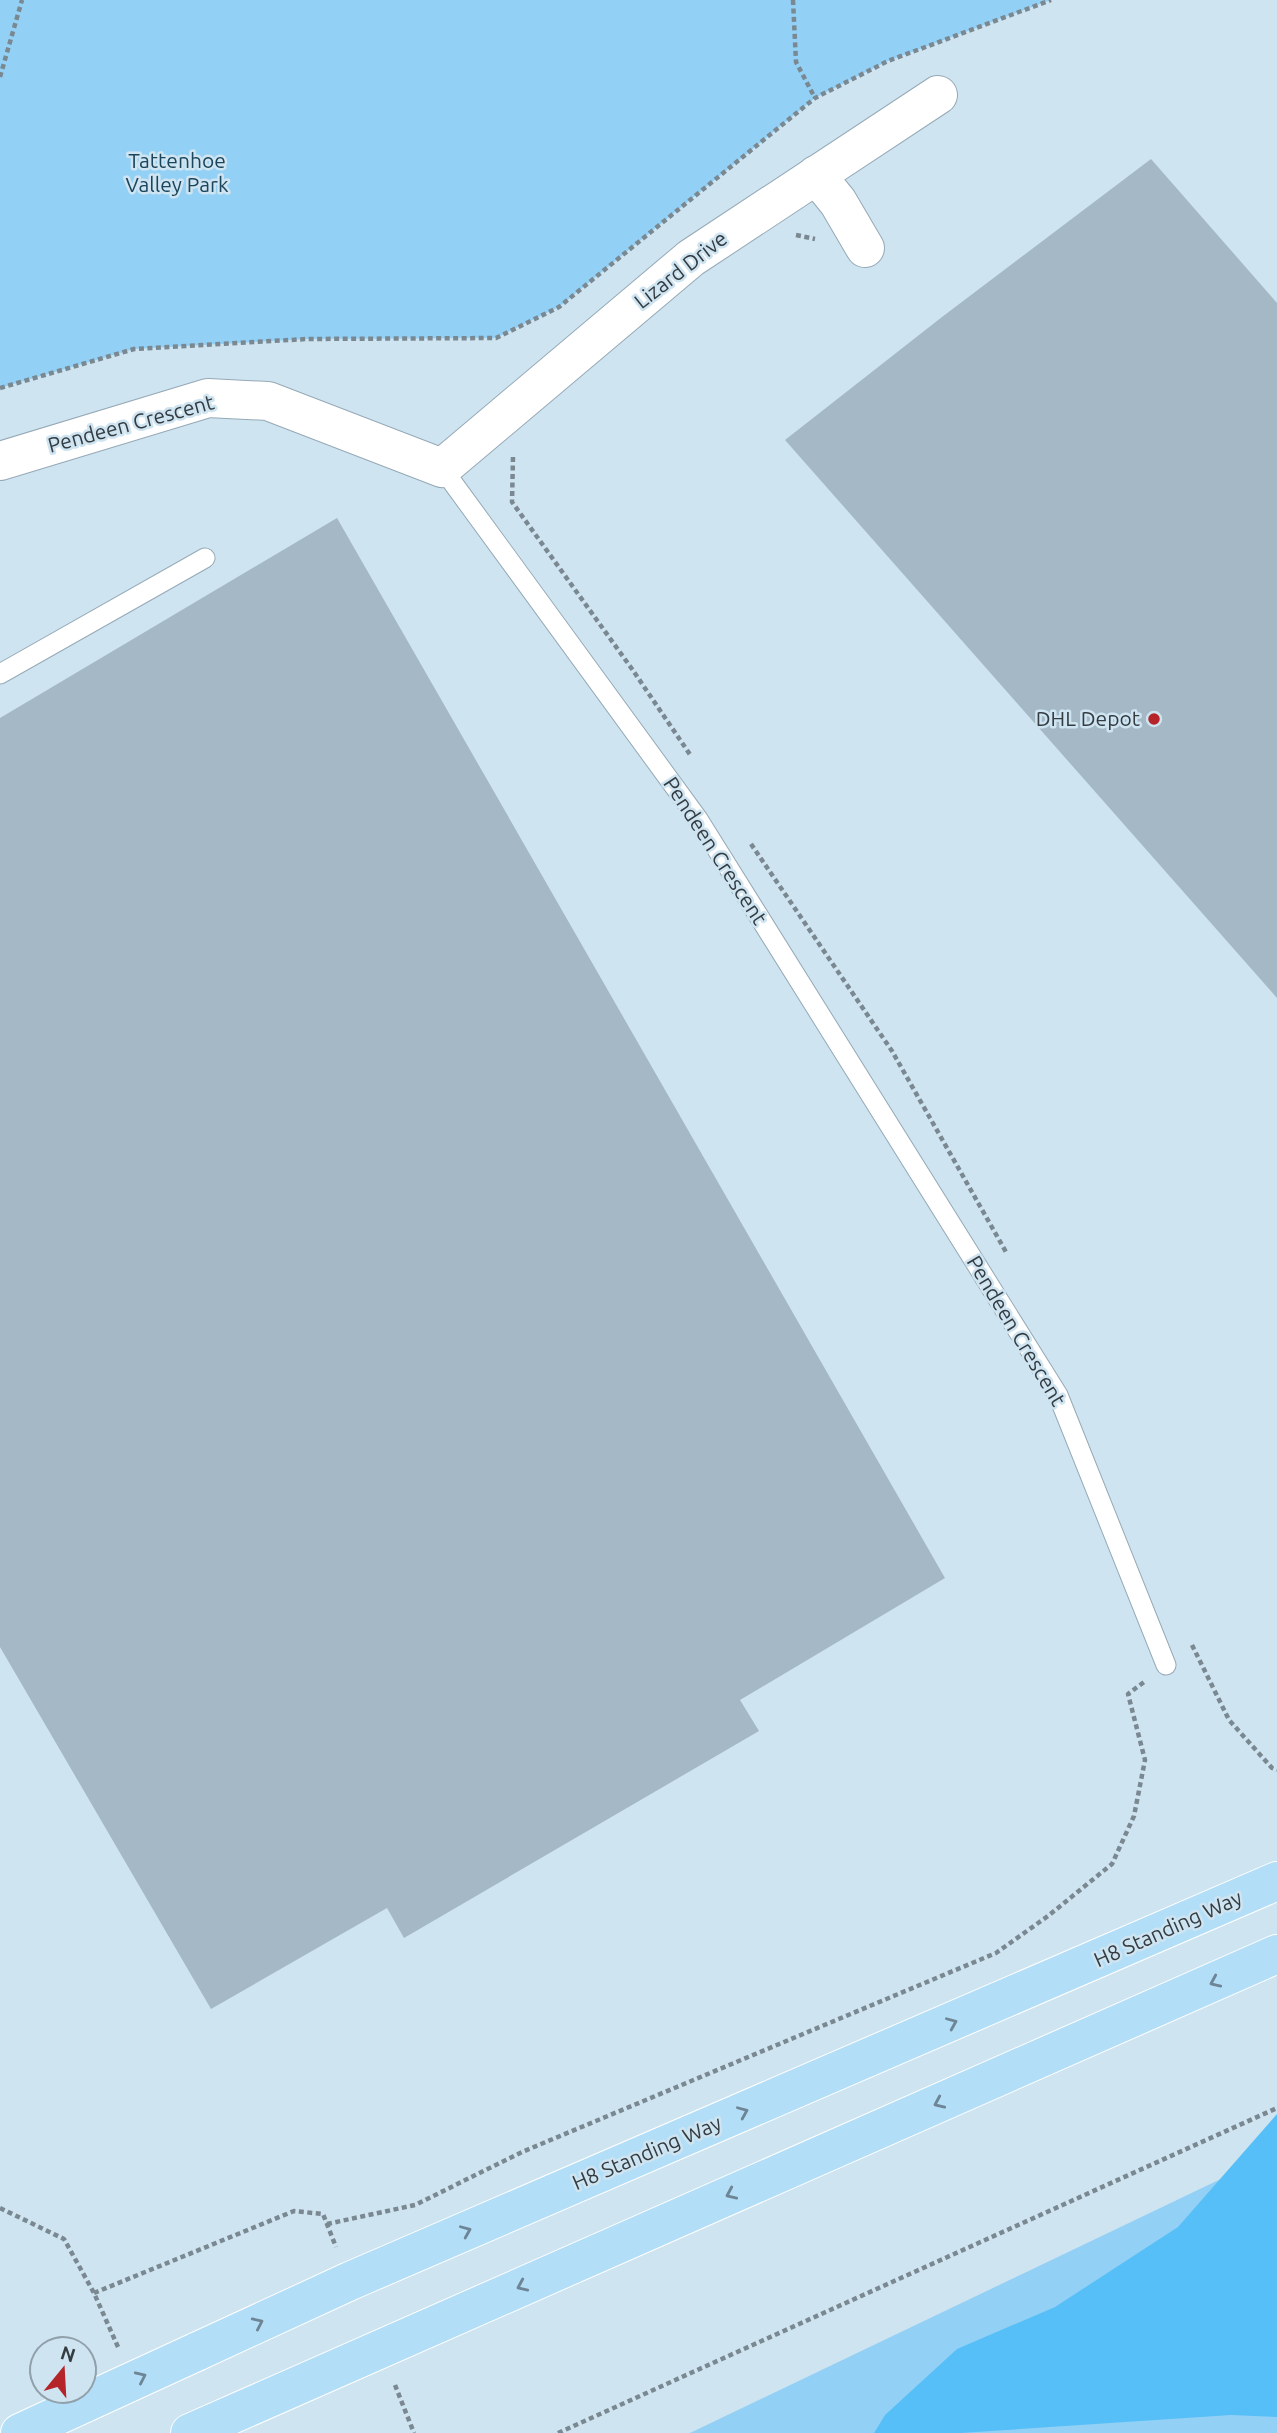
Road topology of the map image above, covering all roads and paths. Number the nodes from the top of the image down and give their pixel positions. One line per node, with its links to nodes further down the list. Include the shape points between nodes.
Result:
1 (22, 0): 4 (path)
2 (793, 0): 6 (path, via 796,62)
3 (1051, 0): 6 (path, via 888,61)
4 (0, 77)
5 (938, 95): 7 (street, Lizard Drive)
6 (815, 97): 10 (path, via 559,307 496,338 307,339 134,349)
7 (816, 175): 9 (street); 13 (street, Lizard Drive, via 691,258)
8 (787, 234): 9 (path, via 826,241)
9 (858, 235)
10 (0, 388)
11 (513, 455): 16 (path, via 512,502)
12 (0, 461): 13 (street, Pendeen Crescent, via 208,398 268,401)
13 (442, 468): 20 (lane, Pendeen Crescent, via 698,818 1058,1395)
14 (205, 558): 15 (lane)
15 (0, 674)
16 (695, 761)
17 (750, 842): 18 (path, via 892,1051)
18 (1008, 1255)
19 (1187, 1635): 21 (path, via 1229,1720)
20 (1166, 1665): 26 (path, via 1128,1694 1145,1760 1134,1816 1112,1864 996,1954 522,2152 415,2205)
21 (1277, 1770)
22 (1277, 1881): 27 (highway, H8 Standing Way, one-way to 22)
23 (1277, 1954): 29 (highway, one-way to 29)
24 (1277, 2108): 34 (path)
25 (0, 2208): 28 (path, via 64,2239)
26 (327, 2224): 27 (path); 28 (path, via 323,2214 294,2211)
27 (350, 2281): 32 (highway, H8 Standing Way, one-way to 27, bridge)
28 (94, 2293): 30 (path)
29 (380, 2348): 31 (highway); 33 (path)
30 (123, 2357)
31 (205, 2426)
32 (20, 2433)
33 (414, 2433)
34 (558, 2433)

